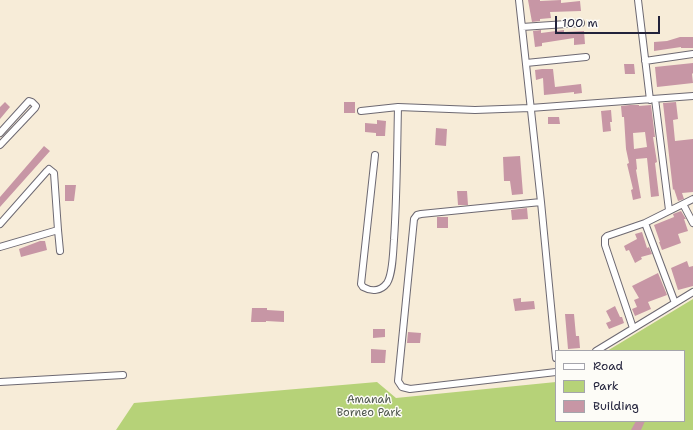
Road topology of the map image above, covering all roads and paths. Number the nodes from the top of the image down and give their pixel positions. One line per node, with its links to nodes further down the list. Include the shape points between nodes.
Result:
1 (519, 0): 4 (street)
2 (638, 0): 7 (street)
3 (581, 23): 4 (street)
4 (522, 27): 8 (street)
5 (693, 54): 7 (street)
6 (586, 57): 8 (street)
7 (645, 61): 10 (street)
8 (526, 62): 12 (street)
9 (693, 96): 10 (street)
10 (653, 100): 12 (street); 20 (street)
11 (398, 107): 12 (street, via 475,110); 13 (street); 16 (street, via 391,270 388,281 379,290 363,287 362,284)
12 (530, 108): 18 (street)
13 (361, 111)
14 (0, 133): 15 (street, via 27,102 34,103 35,108)
15 (0, 145)
16 (375, 155)
17 (693, 199): 19 (street)
18 (541, 202): 30 (street); 32 (street, via 417,215 414,219 398,381 402,387 410,389)
19 (683, 204): 20 (street); 21 (street)
20 (669, 210): 22 (street)
21 (693, 222)
22 (645, 223): 28 (street); 29 (street, via 607,236 604,241)
23 (0, 224): 24 (street, via 49,169 54,174)
24 (58, 230): 25 (street); 26 (street)
25 (0, 247)
26 (60, 251)
27 (693, 292): 28 (street)
28 (675, 303): 29 (street)
29 (633, 328): 31 (street)
30 (555, 350)
31 (598, 350)
32 (555, 372)
33 (123, 375): 34 (street)
34 (0, 382)

